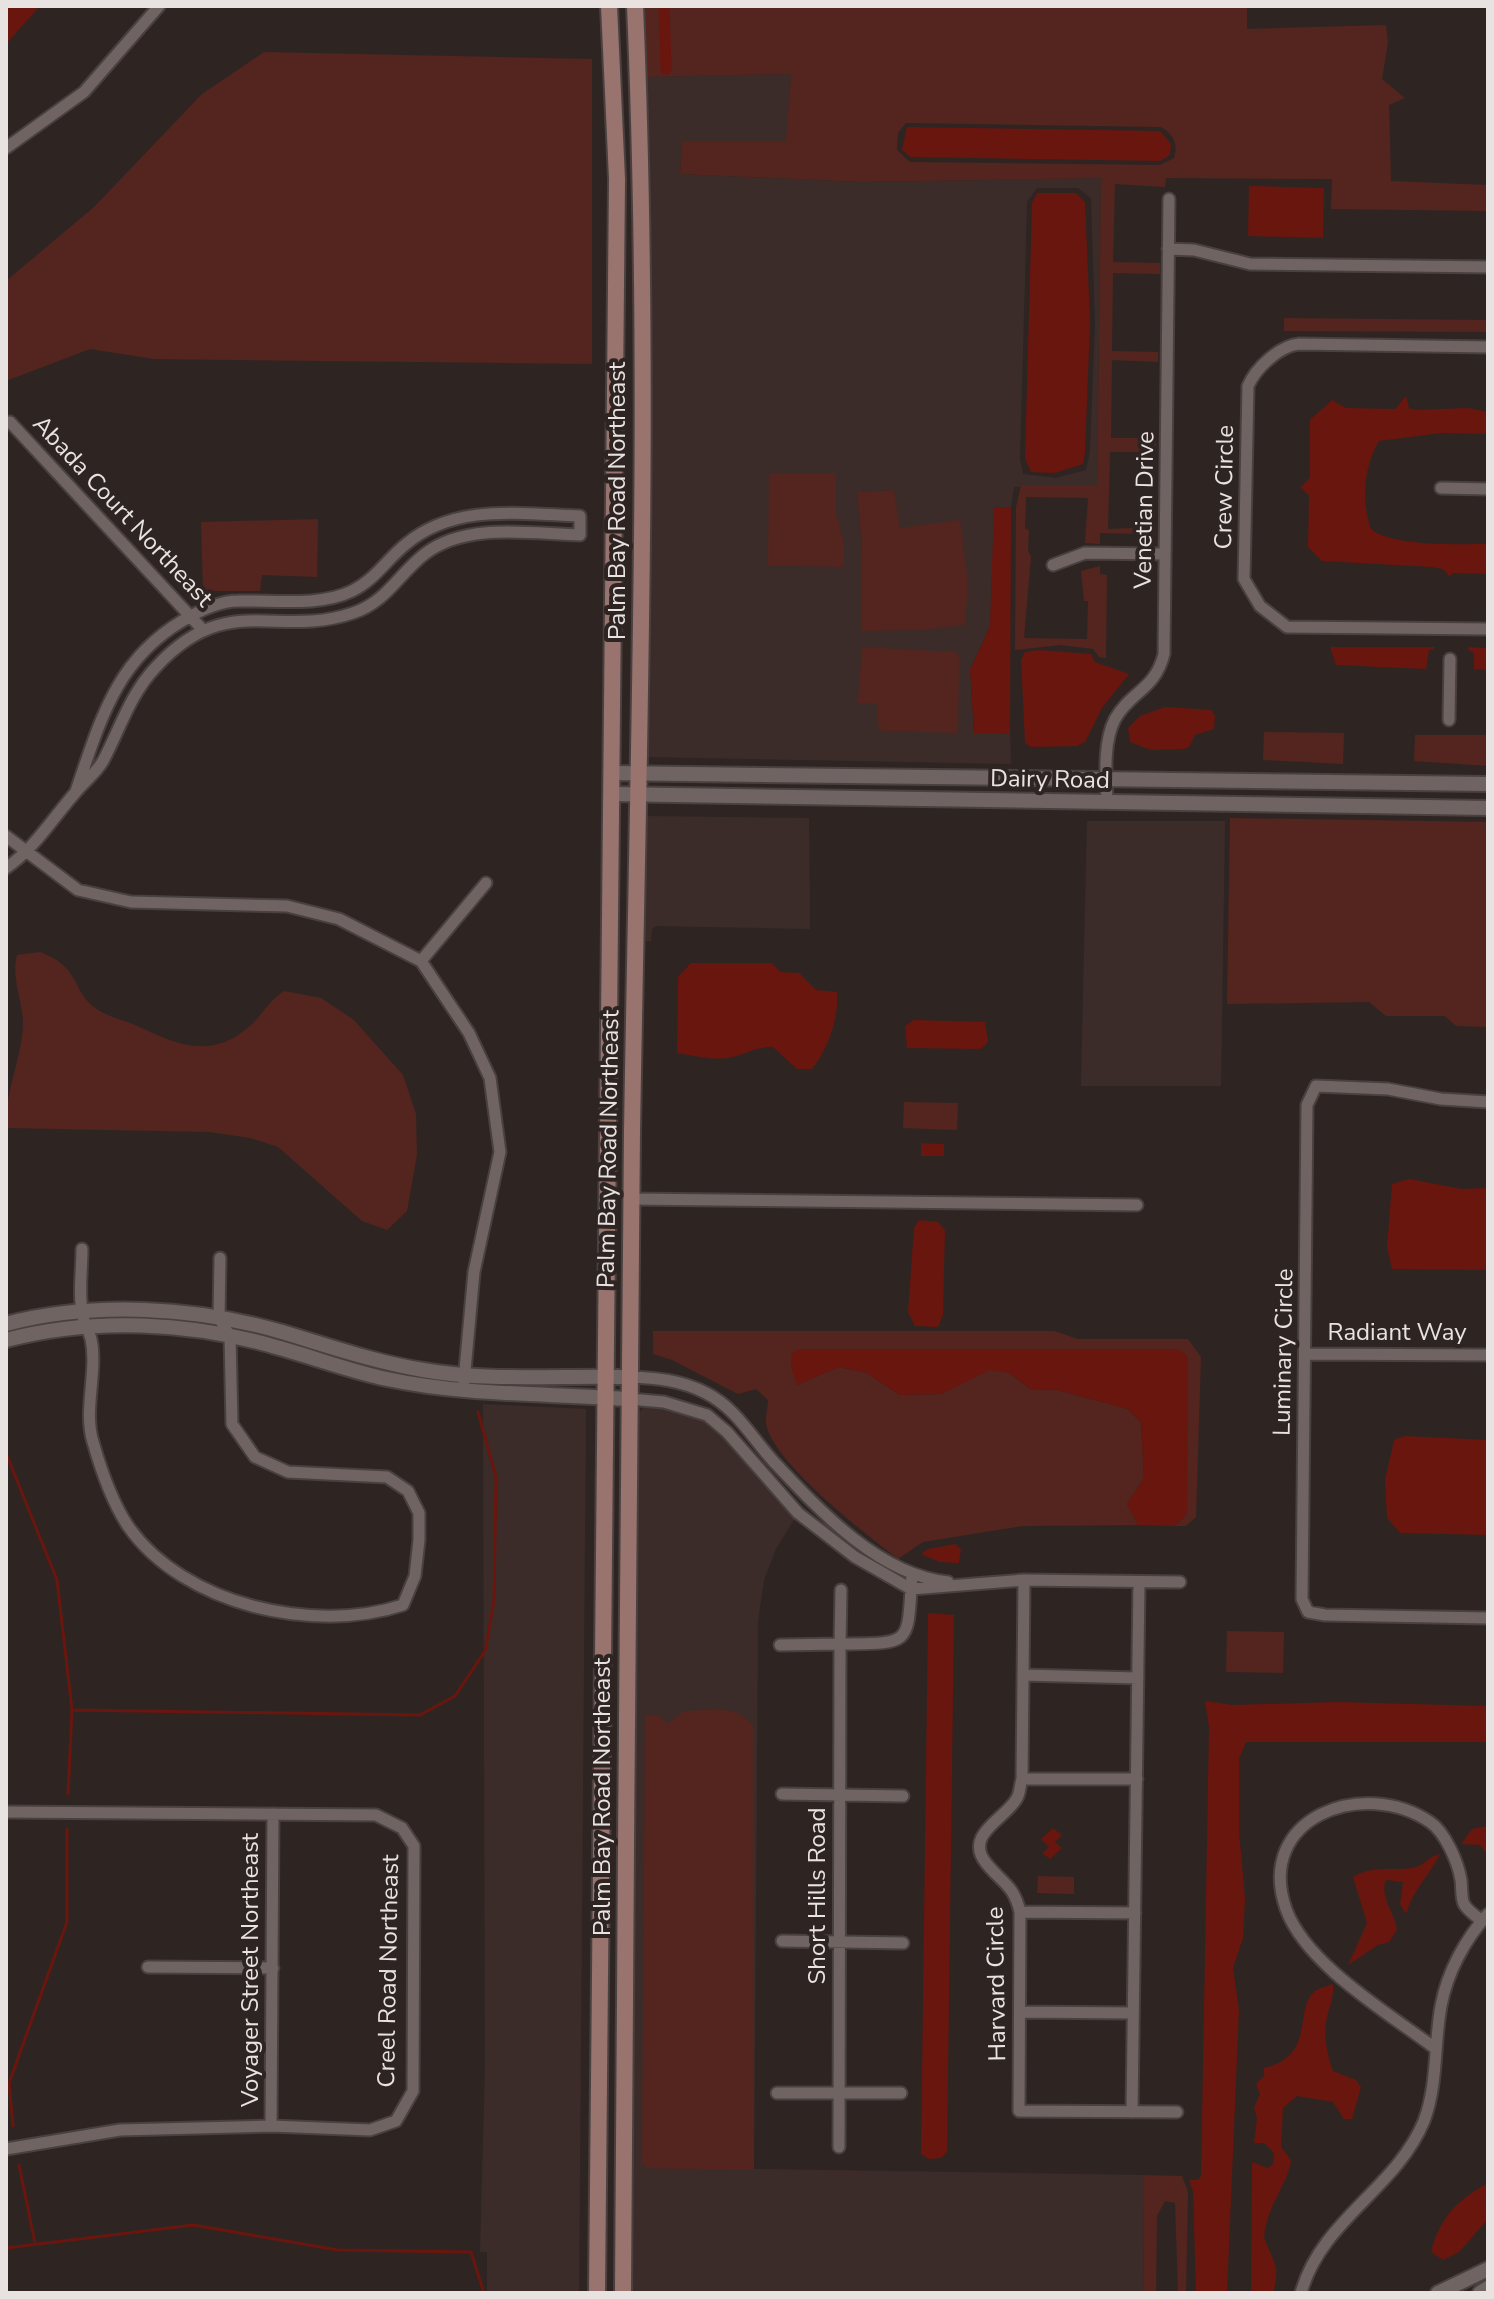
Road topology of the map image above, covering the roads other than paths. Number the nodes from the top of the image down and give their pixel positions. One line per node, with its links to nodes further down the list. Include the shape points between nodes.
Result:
1 (159, 6): 4 (street, via 84,92)
2 (609, 6): 5 (main road, Palm Bay Road Northeast)
3 (635, 6): 6 (main road, Palm Bay Road Northeast)
4 (6, 148)
5 (617, 179): 6 (main road); 21 (main road, Palm Bay Road Northeast)
6 (642, 180): 22 (main road, Palm Bay Road Northeast)
7 (1169, 199): 8 (street, Venetian Drive)
8 (1168, 249): 9 (street, via 1250,264); 14 (street, Venetian Drive)
9 (1488, 267)
10 (1488, 347): 17 (street, Crew Circle, via 1289,345 1258,371 1248,386 1244,579 1260,606 1287,627)
11 (10, 422): 16 (street, Abada Court Northeast)
12 (1441, 488): 13 (street)
13 (1488, 489)
14 (1165, 554): 15 (street, via 1085,553); 25 (street, Venetian Drive, via 1159,674 1117,716 1109,733)
15 (1053, 565)
16 (192, 615): 18 (street, Abada Court Northeast); 18 (street, via 230,601 331,599 352,592 404,544 461,515 580,516 580,535 495,533 446,542 426,553 387,595 349,615 238,620); 27 (street, via 155,637 130,664 104,710)
17 (1488, 629)
18 (203, 630): 27 (street, via 178,645 141,683 101,765)
19 (1450, 659): 20 (street)
20 (1449, 720)
21 (611, 773): 22 (street, Dairy Road); 28 (main road, Palm Bay Road Northeast)
22 (639, 774): 23 (street, Dairy Road); 29 (main road, Palm Bay Road Northeast)
23 (940, 776): 24 (street, Dairy Road); 30 (street)
24 (966, 776): 25 (street, Dairy Road); 31 (street)
25 (1106, 777): 26 (street, Dairy Road); 32 (street, Venetian Drive)
26 (1488, 784)
27 (76, 791): 35 (street)
28 (611, 794): 29 (street, Dairy Road); 40 (main road, Palm Bay Road Northeast)
29 (638, 795): 30 (street, Dairy Road); 41 (main road, Palm Bay Road Northeast)
30 (966, 799): 31 (street, Dairy Road)
31 (991, 800): 32 (street, Dairy Road)
32 (1107, 801): 33 (street, Dairy Road)
33 (1488, 808)
34 (6, 836): 35 (street)
35 (27, 854): 36 (street); 38 (street, via 78,890 131,902 287,906 339,919)
36 (6, 868)
37 (486, 883): 38 (street)
38 (421, 961): 54 (street, via 469,1033 490,1078 500,1152 474,1272)
39 (1488, 1102): 50 (street, Luminary Circle, via 1316,1086 1307,1105)
40 (608, 1177): 41 (main road); 52 (main road, Palm Bay Road Northeast)
41 (631, 1199): 42 (street); 53 (main road, Palm Bay Road Northeast)
42 (1137, 1205)
43 (82, 1249): 46 (street)
44 (220, 1258): 45 (street)
45 (219, 1318): 46 (street, via 140,1310); 48 (street); 54 (street)
46 (84, 1320): 47 (street); 48 (street); 48 (street, via 91,1339 92,1438 129,1526 156,1554 235,1603 274,1612 370,1616 403,1605 415,1576 419,1540 419,1513 408,1491 387,1477 288,1472 255,1457 232,1424); 49 (street)
47 (6, 1324)
48 (230, 1336): 54 (street, via 386,1379)
49 (6, 1340)
50 (1306, 1354): 51 (street, Radiant Way); 64 (street, Luminary Circle, via 1302,1599 1308,1612)
51 (1488, 1355)
52 (606, 1376): 53 (street); 54 (street); 55 (main road, Palm Bay Road Northeast)
53 (629, 1377): 56 (main road, Palm Bay Road Northeast); 57 (street, via 679,1381 708,1394 738,1417 814,1501 862,1543)
54 (464, 1382): 55 (street)
55 (606, 1397): 56 (street); 67 (main road, Palm Bay Road Northeast)
56 (629, 1399): 62 (street, via 664,1402 707,1415 798,1513 855,1557); 70 (main road, Palm Bay Road Northeast)
57 (912, 1574): 61 (street); 62 (street)
58 (1024, 1580): 59 (street); 61 (street); 68 (street, Harvard Circle)
59 (1139, 1582): 60 (street); 69 (street)
60 (1180, 1582)
61 (980, 1585): 62 (street)
62 (911, 1589): 65 (street, via 904,1637 894,1644)
63 (841, 1590): 65 (street, Short Hills Road)
64 (1488, 1618)
65 (840, 1644): 66 (street); 76 (street, Short Hills Road)
66 (780, 1645)
67 (603, 1673): 70 (main road); 71 (main road, Palm Bay Road Northeast)
68 (1023, 1675): 69 (street); 73 (street, Harvard Circle)
69 (1138, 1678): 74 (street)
70 (627, 1705): 72 (main road, Palm Bay Road Northeast)
71 (602, 1716): 72 (main road, via 609,1716); 86 (main road, Palm Bay Road Northeast)
72 (626, 1739): 89 (main road, Palm Bay Road Northeast)
73 (1022, 1779): 74 (street); 80 (street, Harvard Circle, via 1017,1799 986,1828 979,1846 983,1861 1015,1892)
74 (1137, 1779): 81 (street)
75 (782, 1794): 76 (street)
76 (840, 1795): 77 (street); 84 (street, Short Hills Road)
77 (903, 1796)
78 (6, 1812): 79 (street, Creel Road Northeast)
79 (273, 1814): 88 (street, Voyager Street Northeast); 100 (street, Creel Road Northeast, via 376,1815 402,1828 414,1846 413,2091 396,2121 370,2130)
80 (1020, 1912): 81 (street); 91 (street, Harvard Circle)
81 (1135, 1913): 92 (street)
82 (1485, 1918): 94 (street, via 1452,1967); 94 (street, via 1464,1904 1450,1848 1433,1823 1406,1809 1376,1802 1345,1804 1315,1814 1292,1838 1281,1870 1286,1908 1302,1939 1340,1976)
83 (782, 1941): 84 (street)
84 (839, 1942): 85 (street); 96 (street, Short Hills Road)
85 (903, 1943)
86 (600, 1956): 89 (main road); 90 (main road, Palm Bay Road Northeast)
87 (148, 1967): 88 (street)
88 (273, 1968): 100 (street, Voyager Street Northeast)
89 (625, 1988): 93 (main road, Palm Bay Road Northeast)
90 (600, 2010): 93 (main road); 105 (main road, Palm Bay Road Northeast)
91 (1020, 2012): 92 (street); 98 (street, Harvard Circle, via 1019,2111)
92 (1133, 2013): 98 (street)
93 (625, 2038): 106 (main road, Palm Bay Road Northeast)
94 (1436, 2049): 107 (street, via 1424,2119 1402,2163 1321,2245)
95 (777, 2093): 96 (street)
96 (839, 2093): 97 (street); 101 (street, Short Hills Road)
97 (901, 2093)
98 (1132, 2112): 99 (street, Harvard Circle)
99 (1177, 2112)
100 (271, 2126): 102 (street, Creel Road Northeast, via 120,2130)
101 (839, 2147)
102 (6, 2149)
103 (1487, 2273): 108 (street)
104 (1488, 2288): 109 (street)
105 (597, 2293)
106 (623, 2293)
107 (1301, 2293)
108 (1438, 2293)
109 (1480, 2293)

